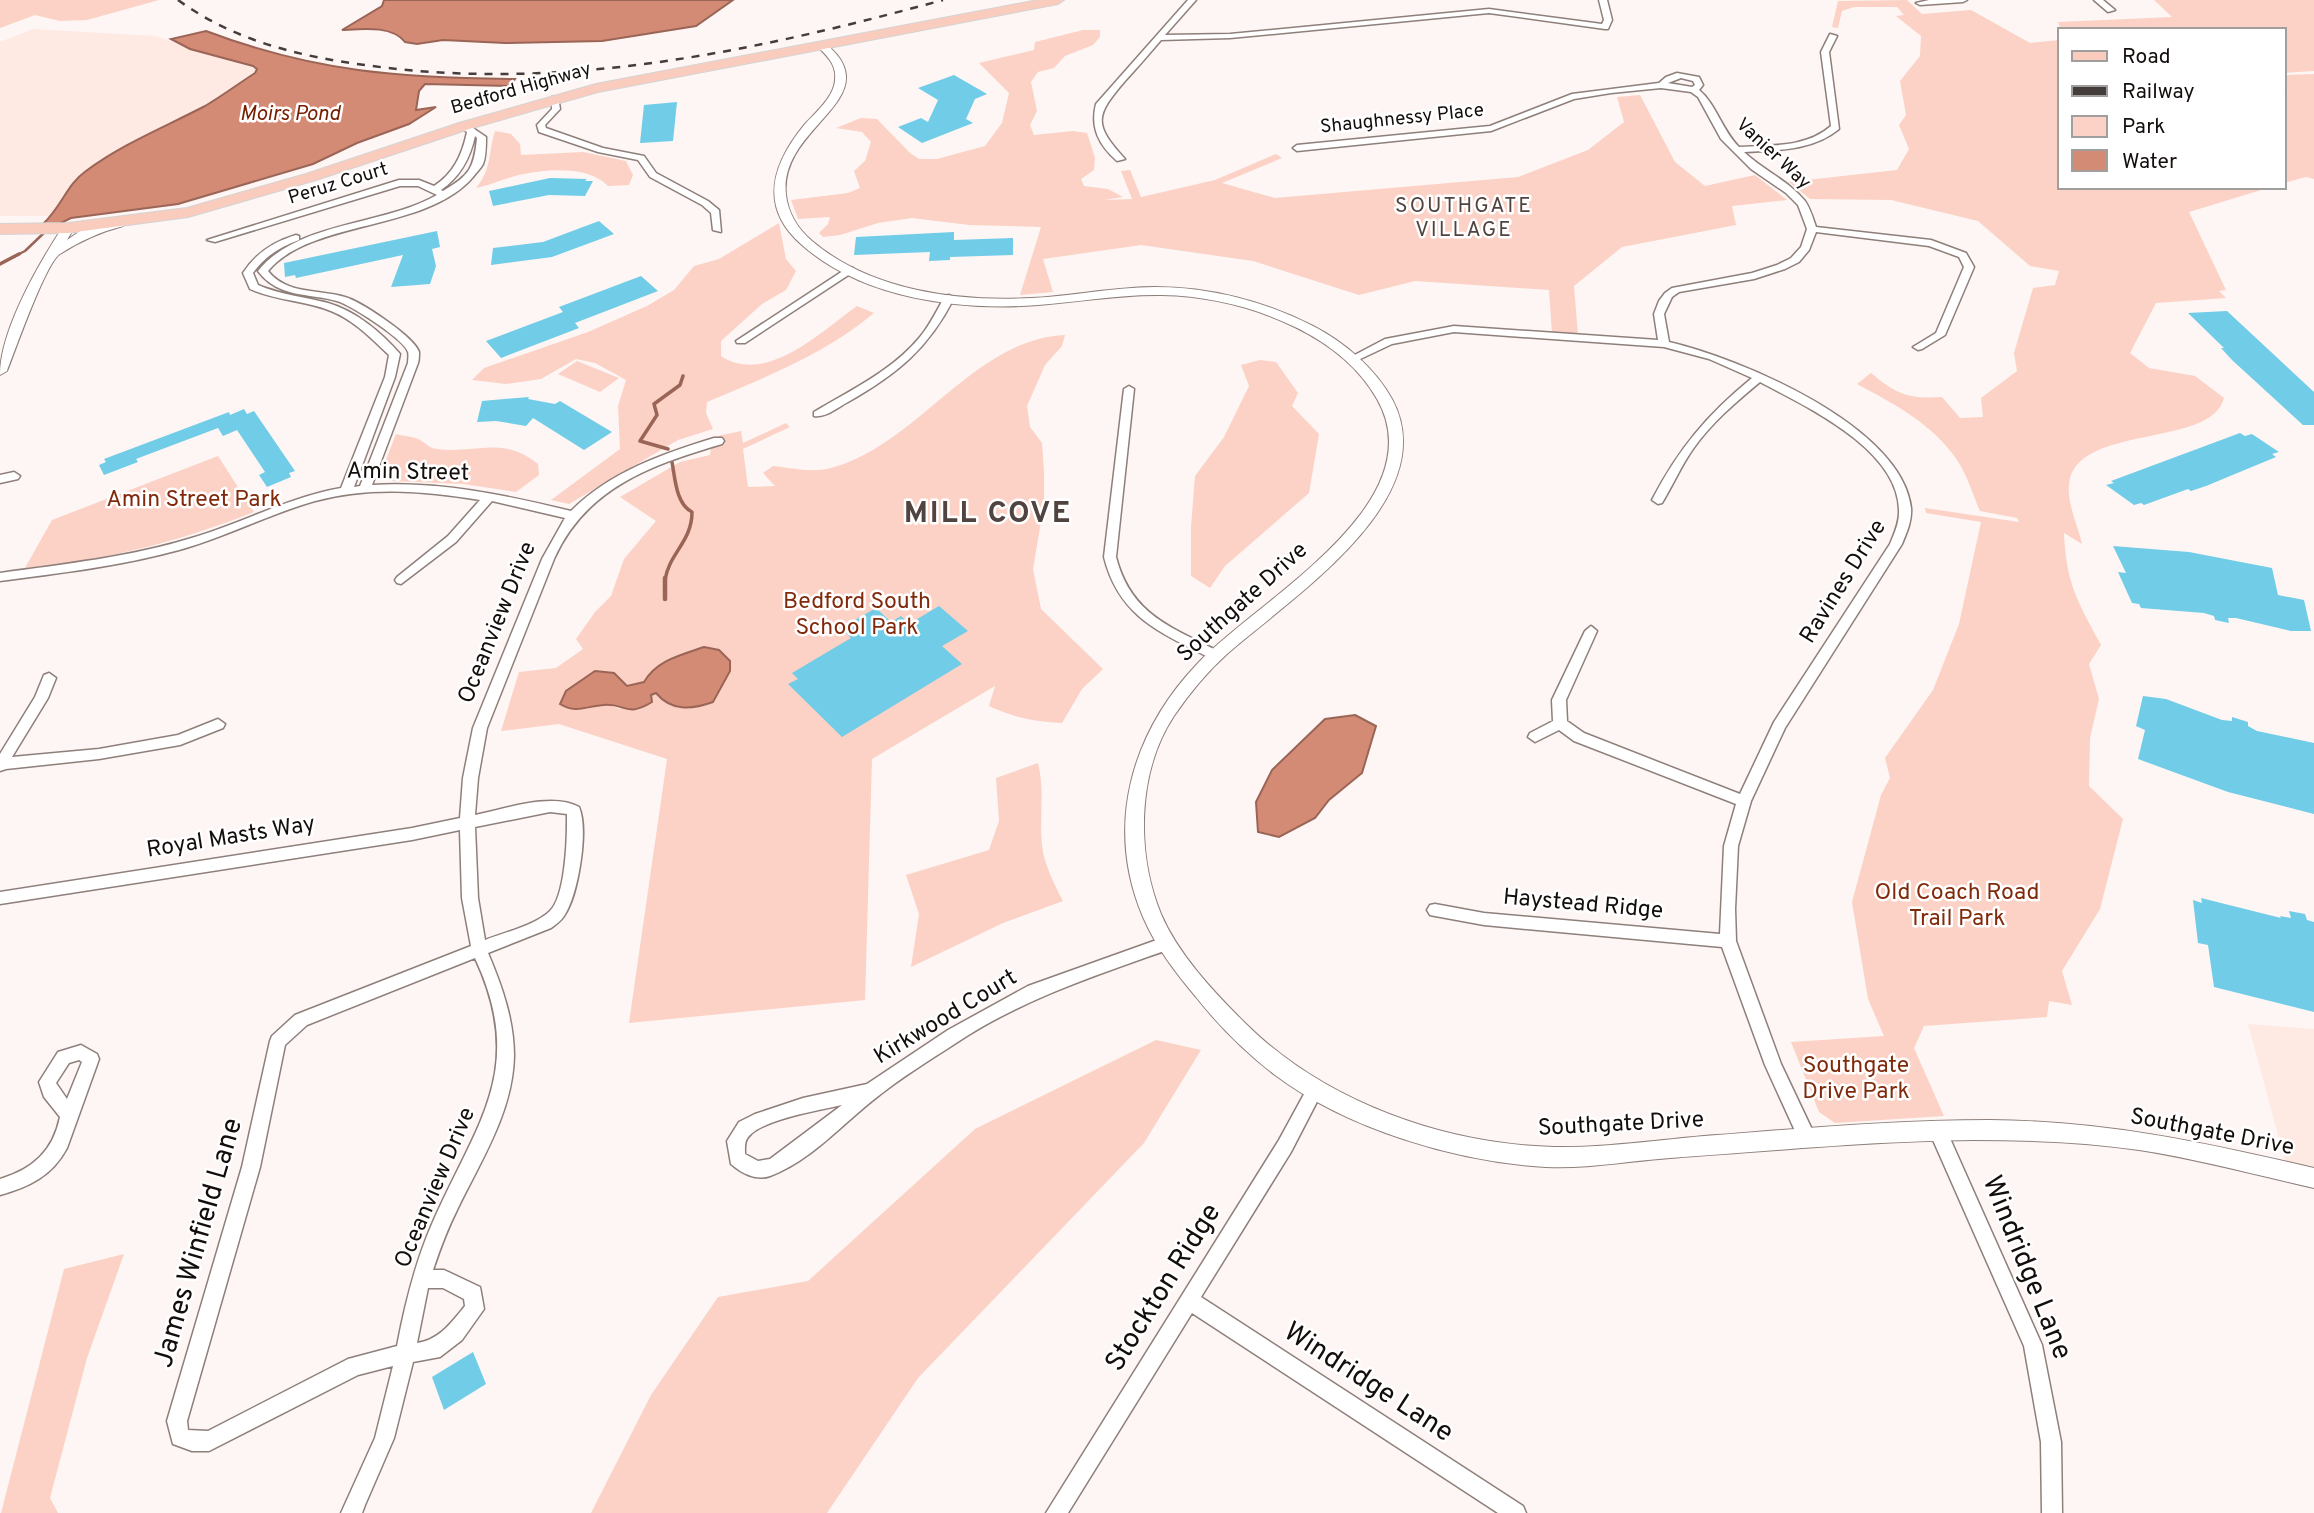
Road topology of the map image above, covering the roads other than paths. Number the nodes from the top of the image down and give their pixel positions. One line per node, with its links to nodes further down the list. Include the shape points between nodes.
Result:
1 (1058, 0): 10 (main road, Bedford Highway)
2 (1192, 0): 9 (street)
3 (1603, 0): 9 (street, via 1608,20 1605,27 1489,10 1230,36)
4 (1963, 0): 6 (street)
5 (2098, 0): 7 (street)
6 (1920, 3)
7 (2111, 10)
8 (1833, 36): 17 (street, via 1825,52 1836,127 1805,143)
9 (1161, 37): 18 (street, via 1100,104 1096,118 1104,146)
10 (821, 45): 11 (main road, Bedford Highway); 12 (street)
11 (800, 49): 12 (street); 14 (main road, Bedford Highway)
12 (835, 58): 29 (street, Southgate Drive, via 842,77 839,89 784,164 781,199 789,224 804,241)
13 (1661, 85): 16 (street, Shaughnessy Place, via 1592,92 1473,132); 17 (street, Vanier Way, via 1694,90 1724,137)
14 (555, 99): 15 (main road, Bedford Highway); 25 (street, via 556,109 541,125 542,130 641,158 653,175 716,212)
15 (468, 129): 19 (street, via 469,146 456,174); 21 (main road, Bedford Highway, via 188,212)
16 (1297, 148)
17 (1738, 150): 24 (street, Vanier Way, via 1801,204)
18 (1120, 159)
19 (440, 192): 20 (street, Peruz Court, via 419,183 399,183); 26 (street); 42 (street, via 303,244 275,257 263,271 281,287 357,306 410,346 414,354)
20 (281, 220): 26 (street, Peruz Court); 27 (street, Peruz Court)
21 (122, 222): 22 (main road, Bedford Highway); 28 (street, via 81,235)
22 (62, 228): 23 (main road, Bedford Highway); 28 (street)
23 (0, 229)
24 (1812, 229): 32 (street, via 1807,248 1781,267 1667,295 1658,323); 33 (street, via 1931,243 1964,256 1969,267 1940,335)
25 (718, 230)
26 (296, 238): 43 (street, via 257,258 248,273 254,288 345,313 395,354)
27 (212, 240)
28 (47, 262): 35 (street)
29 (849, 270): 30 (street, Southgate Drive, via 914,292); 31 (street)
30 (949, 298): 34 (street, Southgate Drive, via 1000,303 1135,292 1194,294 1298,324); 38 (street, via 938,322 905,361)
31 (741, 341)
32 (1664, 344): 34 (street, Ravines Drive, via 1454,329 1389,341); 36 (street, Ravines Drive, via 1709,353)
33 (1918, 347)
34 (1352, 359): 50 (street, Southgate Drive, via 1378,387 1394,418 1398,453 1387,490 1361,528)
35 (0, 371)
36 (1760, 377): 45 (street, via 1714,414 1693,438); 56 (street, Ravines Drive, via 1863,438 1890,470 1906,507 1896,544 1779,726)
37 (1129, 389): 50 (street, via 1110,557 1112,578 1145,618)
38 (818, 414)
39 (718, 441): 46 (street, Oceanview Drive, via 626,477)
40 (13, 476): 41 (street)
41 (0, 479)
42 (364, 490): 43 (street, Amin Street); 44 (street, Amin Street, via 459,491)
43 (346, 491): 47 (street, Amin Street, via 307,499 198,541)
44 (489, 497): 46 (street, Amin Street); 48 (street, via 452,539)
45 (1658, 500)
46 (573, 516): 57 (street, Oceanview Drive, via 552,548 480,728 473,750)
47 (0, 577)
48 (401, 580)
49 (1591, 631): 52 (street, via 1559,700)
50 (1215, 655): 61 (street, Southgate Drive, via 1172,704 1145,754 1136,791 1139,878)
51 (49, 678): 55 (street)
52 (1560, 723): 54 (street); 56 (street, via 1579,737)
53 (218, 724): 55 (street, via 180,740)
54 (1535, 737)
55 (0, 765)
56 (1744, 801): 60 (street, Ravines Drive, via 1731,846)
57 (469, 823): 58 (street, Royal Masts Way); 62 (street, Oceanview Drive, via 472,909); 62 (street, Royal Masts Way, via 550,806 574,811 575,822 565,892 555,916)
58 (0, 898)
59 (1436, 909): 60 (street, Haystead Ridge, via 1484,919)
60 (1728, 941): 67 (street, Ravines Drive, via 1773,1065)
61 (1165, 944): 63 (street, Southgate Drive, via 1213,1004 1259,1051); 64 (street, Kirkwood Court, via 1034,991 954,1035)
62 (479, 949): 70 (street, Oceanview Drive, via 499,1010 506,1065 489,1128 442,1222); 72 (street, James Winfield Lane, via 301,1020 278,1041 251,1167 177,1422 180,1437 209,1441 355,1366)
63 (1315, 1090): 67 (street, Southgate Drive, via 1397,1125 1486,1150 1553,1157); 71 (street, Stockton Ridge)
64 (871, 1091): 64 (street, Kirkwood Court, via 793,1153 766,1168 748,1168 737,1158 736,1141 745,1128 803,1107)
65 (69, 1115): 69 (street, via 67,1130 42,1170)
66 (1938, 1130): 67 (street, Southgate Drive); 68 (street, Southgate Drive, via 2046,1130 2169,1144); 76 (street, Windridge Lane, via 2033,1345 2051,1443)
67 (1807, 1139)
68 (2314, 1178)
69 (0, 1186)
70 (421, 1279): 72 (street, Oceanview Drive); 72 (street, via 444,1279 473,1294 475,1309 433,1350)
71 (1189, 1300): 74 (street, Stockton Ridge); 75 (street, Windridge Lane)
72 (404, 1354): 73 (street, Oceanview Drive, via 378,1455)
73 (351, 1513)
74 (1056, 1513)
75 (1516, 1513)
76 (2052, 1513)

